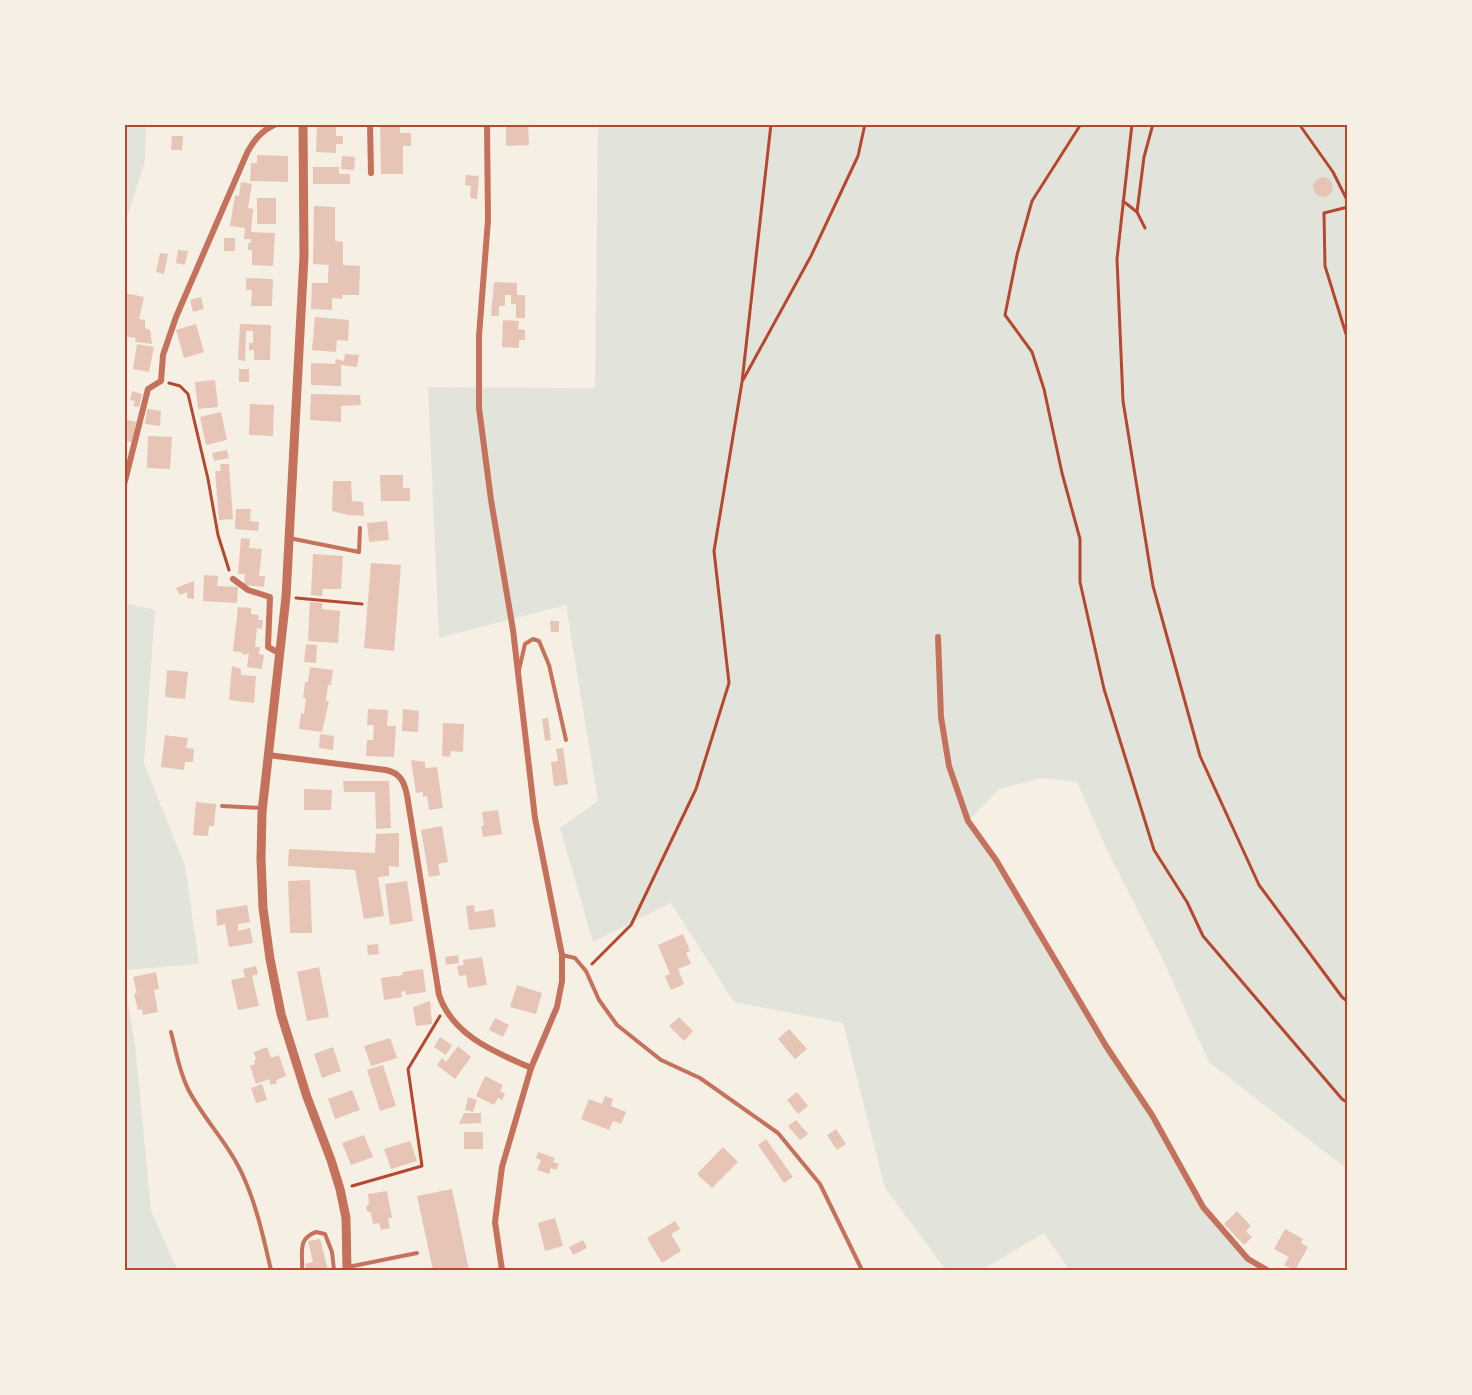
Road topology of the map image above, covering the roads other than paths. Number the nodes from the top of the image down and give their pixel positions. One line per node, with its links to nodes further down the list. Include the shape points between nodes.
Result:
1 (276, 124): 6 (street, via 254,140 247,153 176,317 163,355 161,381 148,389)
2 (303, 124): 8 (street, via 304,256)
3 (370, 124): 5 (street)
4 (488, 124): 12 (street, via 488,220 479,336 479,408)
5 (371, 173)
6 (124, 485)
7 (360, 528): 8 (lane, via 360,552)
8 (289, 538): 11 (street)
9 (234, 579): 11 (street, via 248,590 270,597 268,647)
10 (938, 637): 27 (street, via 949,766 968,821 996,860 1106,1046 1152,1115 1203,1207 1248,1259)
11 (279, 653): 14 (street)
12 (518, 674): 13 (lane, via 525,644 533,639 539,641 549,665); 17 (street, via 535,818)
13 (566, 740)
14 (268, 755): 16 (street); 19 (street, via 386,770 401,777 444,1010 484,1047)
15 (222, 806): 16 (lane)
16 (262, 808): 21 (street, via 263,908 279,1003 292,1054 340,1189 346,1218)
17 (562, 955): 19 (street, via 557,1006); 26 (lane, via 575,958 617,1025 661,1060 700,1078 778,1133 820,1184)
18 (171, 1032): 22 (lane, via 188,1089 244,1178)
19 (531, 1068): 25 (street, via 502,1167 496,1206)
20 (417, 1253): 21 (lane)
21 (347, 1269)
22 (271, 1270)
23 (302, 1270): 24 (lane, via 303,1241 316,1232 325,1234 329,1242)
24 (334, 1270)
25 (502, 1270)
26 (862, 1270)
27 (1267, 1270)

